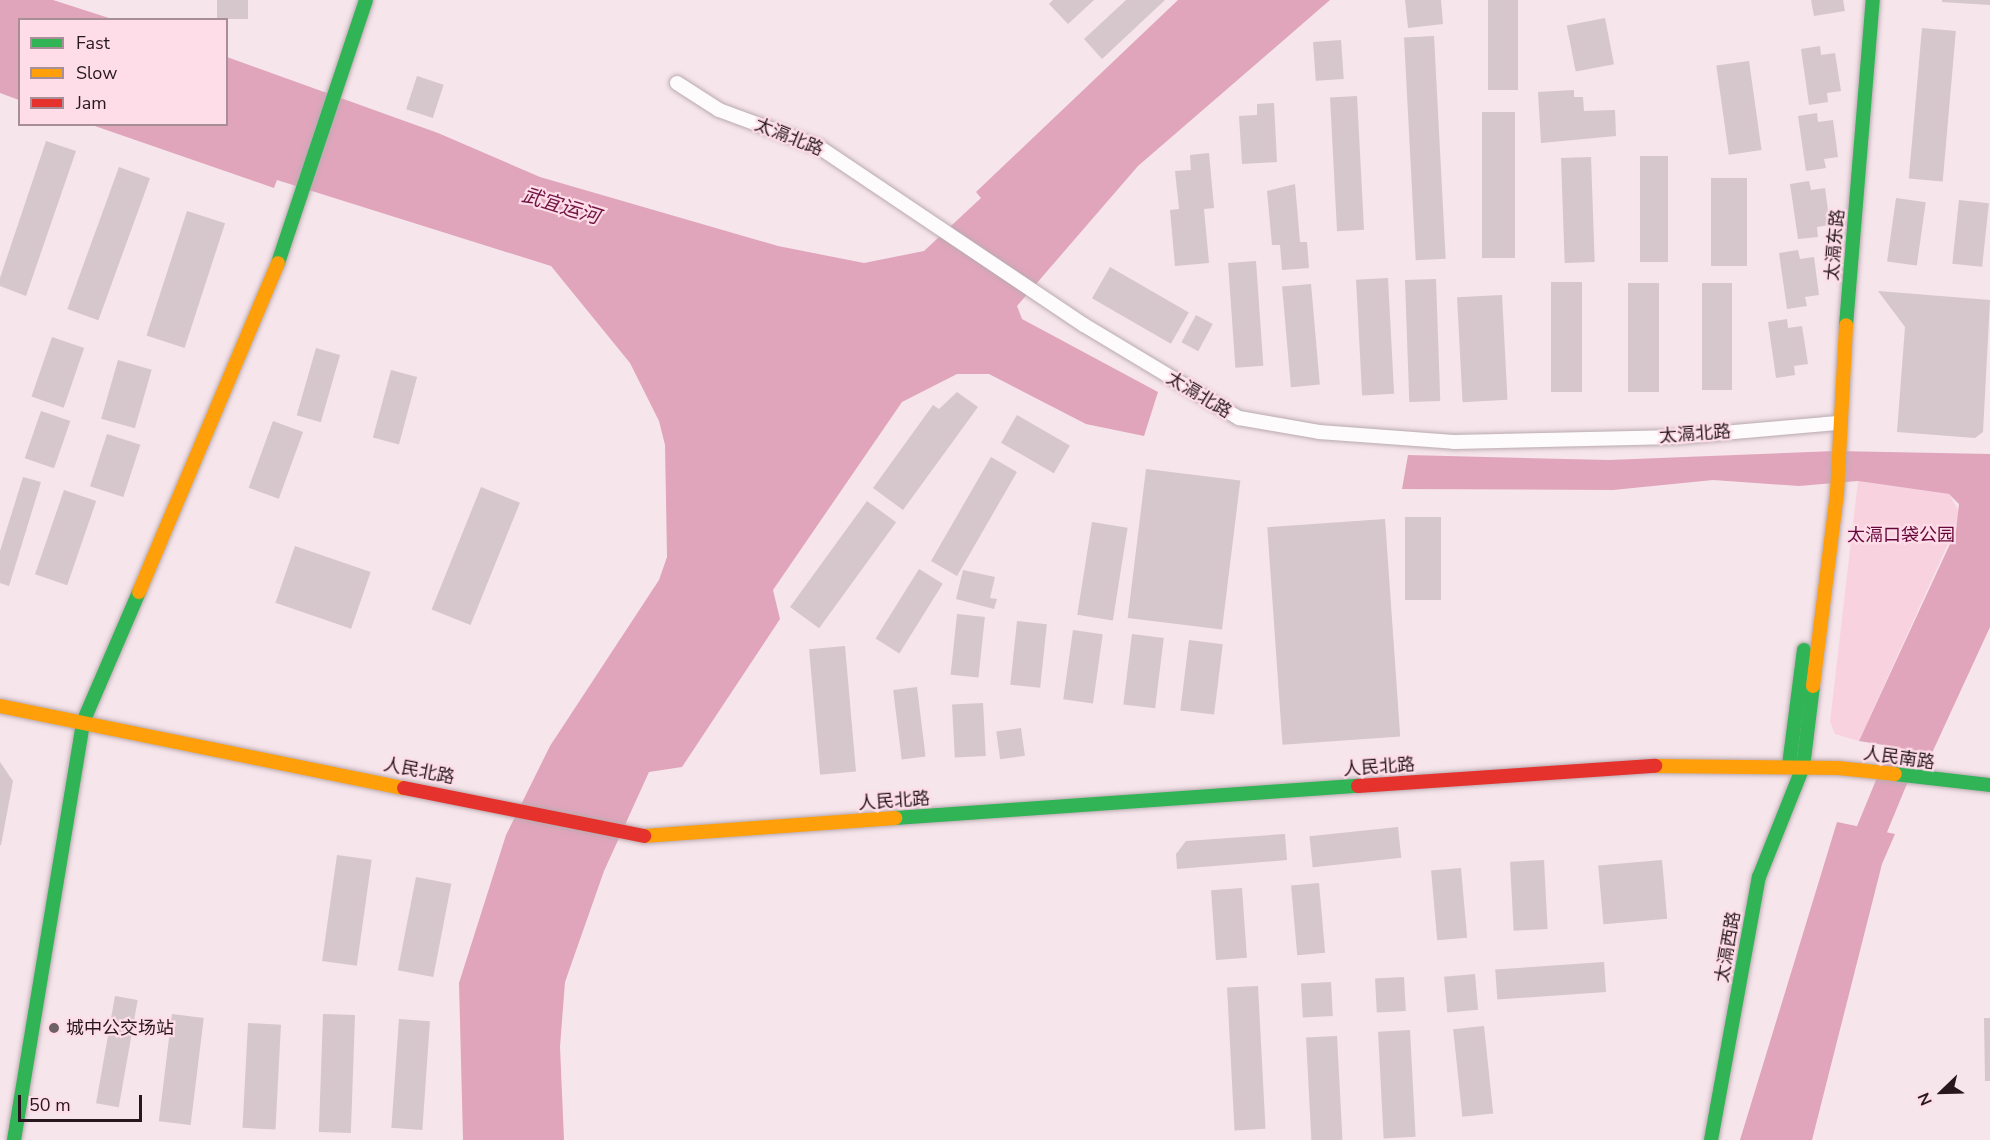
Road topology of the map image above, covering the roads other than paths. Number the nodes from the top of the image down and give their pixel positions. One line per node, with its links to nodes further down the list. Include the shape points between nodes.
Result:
1 (1874, 0): 4 (main road, 太滆东路)
2 (364, 6): 6 (main road, via 272,280)
3 (677, 82): 4 (street, 太滆北路, via 719,110 819,147 1033,289 1239,418 1319,432 1466,441 1677,437)
4 (1838, 423): 7 (main road, 太滆东路, via 1837,493)
5 (0, 706): 6 (main road, 人民北路)
6 (83, 722): 7 (main road, 人民北路, via 644,836 1642,766); 9 (main road)
7 (1796, 766): 8 (main road, 人民南路); 10 (main road, 太滆西路, via 1759,878)
8 (1990, 785)
9 (14, 1140)
10 (1711, 1140)

